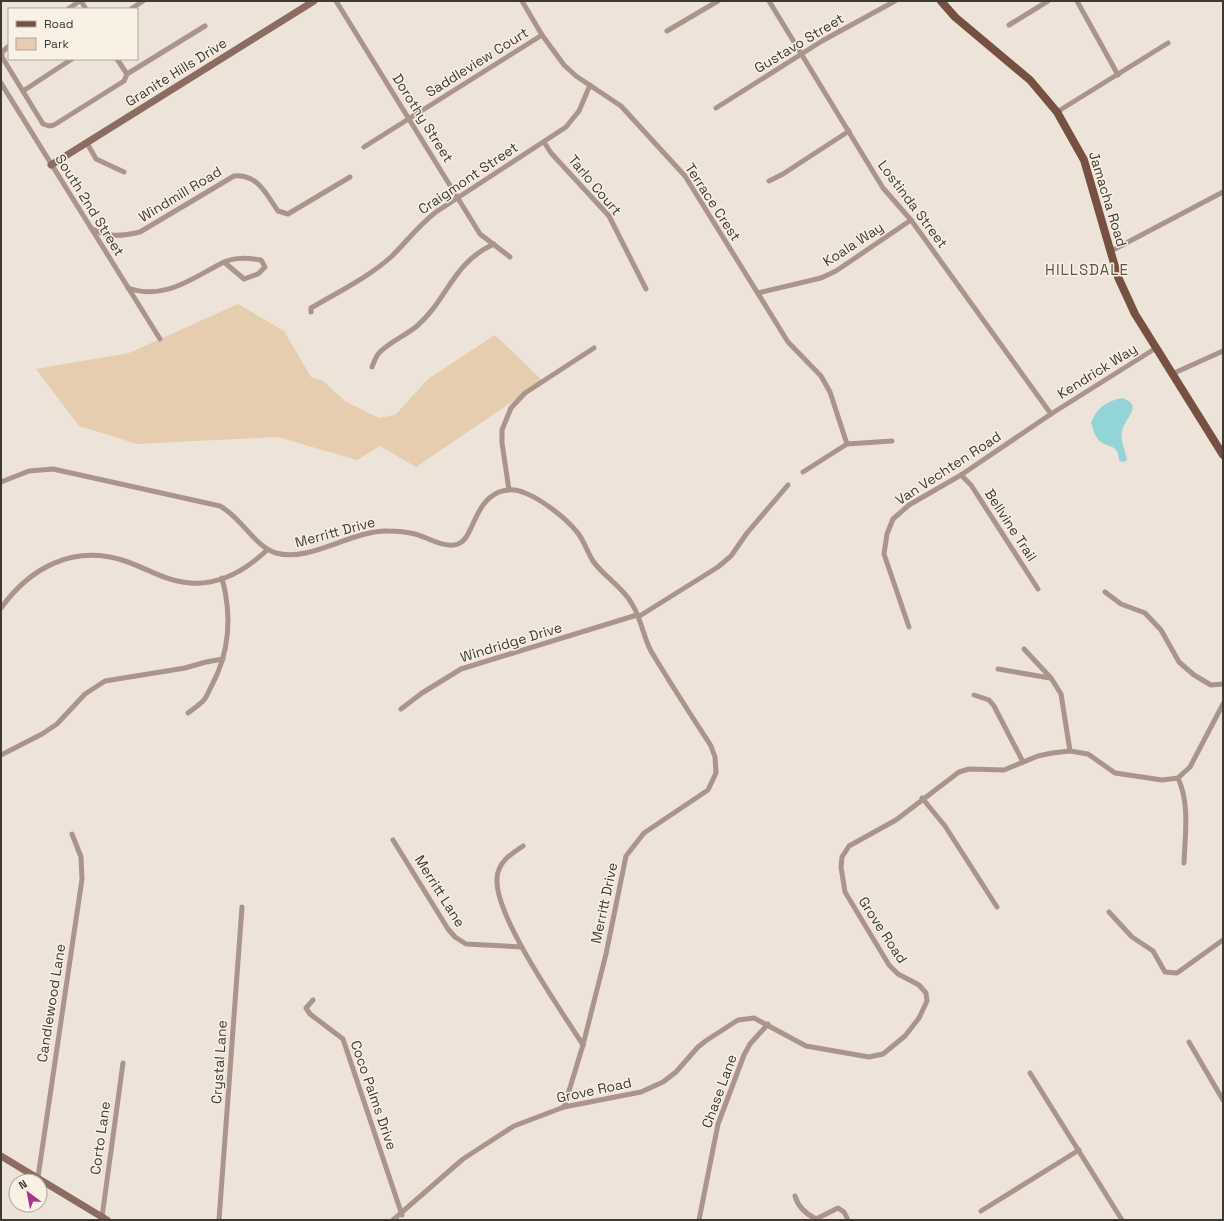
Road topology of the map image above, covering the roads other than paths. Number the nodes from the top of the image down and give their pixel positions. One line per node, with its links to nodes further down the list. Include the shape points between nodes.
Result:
1 (81, 1): 12 (street)
2 (143, 1): 13 (street)
3 (314, 1): 33 (street, Granite Hills Drive)
4 (336, 1): 30 (street, Dorothy Street)
5 (522, 1): 17 (street, Terrace Crest)
6 (718, 1): 16 (street)
7 (769, 1): 20 (street, Lostinda Street)
8 (895, 1): 20 (street, Gustavo Street)
9 (940, 1): 29 (main road, Jamacha Road, via 955,17 1030,80)
10 (1048, 1): 14 (street)
11 (1077, 1): 24 (street)
12 (70, 8)
13 (132, 8)
14 (1009, 25)
15 (205, 26): 23 (street)
16 (667, 31)
17 (542, 35): 26 (street, Terrace Crest, via 564,65); 30 (street, Saddleview Court)
18 (1168, 43): 24 (street)
19 (8, 47): 27 (street, via 2,52 2,57)
20 (803, 54): 28 (street, Gustavo Street); 31 (street, Lostinda Street)
21 (70, 60): 27 (street)
22 (118, 60): 23 (street)
23 (128, 74): 27 (street, via 124,81 54,125 43,124)
24 (1118, 75): 29 (street)
25 (1, 83): 35 (street, South 2nd Street)
26 (590, 84): 32 (street, Craigmont Street, via 579,112 573,120); 49 (street, Terrace Crest, via 621,106 685,176)
27 (23, 91)
28 (716, 108)
29 (1057, 112): 44 (main road, Jamacha Road, via 1084,160)
30 (410, 119): 34 (street, Saddleview Court); 40 (street, Dorothy Street)
31 (849, 131): 38 (street); 41 (street, Lostinda Street, via 883,188)
32 (544, 142): 40 (street, Craigmont Street); 48 (street, Tarlo Court, via 609,216)
33 (87, 143): 35 (street, Granite Hills Drive); 36 (street, via 96,159)
34 (364, 147)
35 (51, 165): 42 (street, South 2nd Street)
36 (124, 172)
37 (350, 177): 42 (street, Windmill Road, via 288,214 278,211 259,183 241,176 227,179 140,232 126,236 110,235)
38 (769, 181)
39 (1223, 192): 44 (street)
40 (459, 197): 43 (street, Dorothy Street, via 480,234); 50 (street, Craigmont Street, via 421,224 392,256 371,272 311,308)
41 (911, 220): 49 (street, Koala Way, via 836,271 821,278); 57 (street, Lostinda Street)
42 (91, 228): 47 (street, South 2nd Street)
43 (494, 244): 45 (street, Dorothy Street); 55 (street, via 469,260 451,280 443,296 428,314 416,326 378,353)
44 (1111, 250): 53 (main road, Jamacha Road, via 1118,277 1135,314)
45 (510, 256)
46 (224, 262): 46 (street, via 244,280 258,274 265,267 261,260 248,258); 47 (street, via 166,291 150,293)
47 (128, 288): 51 (street, South 2nd Street)
48 (646, 289)
49 (758, 294): 59 (street, Terrace Crest, via 788,342 821,376 830,392)
50 (311, 312)
51 (160, 339)
52 (594, 348): 65 (street, via 525,393 511,408 502,430)
53 (1156, 348): 56 (main road, Jamacha Road); 57 (street, Kendrick Way)
54 (1223, 351): 56 (street)
55 (372, 366)
56 (1172, 374): 60 (main road, Jamacha Road)
57 (1051, 414): 62 (street, Van Vechten Road)
58 (892, 441): 59 (street)
59 (847, 444): 61 (street)
60 (1223, 455)
61 (803, 472)
62 (961, 476): 68 (street, Bellvine Trail, via 971,485); 72 (street, Van Vechten Road, via 909,506 893,520 887,534 884,554)
63 (1, 482): 66 (street, via 35,470 53,469 220,506 231,511)
64 (788, 485): 71 (street, Windridge Drive, via 747,533 732,556)
65 (509, 490): 66 (street, Merritt Drive, via 497,493 484,503 464,539 456,545 444,544 415,534 389,531 348,538 297,555 284,555); 71 (street, Merritt Drive, via 525,492 542,502 577,532 594,562 627,595)
66 (267, 550): 67 (street, via 237,574)
67 (222, 578): 70 (street, via 207,582 184,583 170,580 122,560 83,556 56,563 37,572 14,591); 74 (street, via 227,597 229,626)
68 (1038, 589)
69 (1105, 592): 77 (street, via 1121,604 1145,613 1161,630 1179,662 1194,675 1211,685)
70 (1, 608)
71 (637, 616): 80 (street, Windridge Drive, via 461,669); 99 (street, Merritt Drive, via 650,649 711,746 716,773 708,790 644,833 626,856 606,954)
72 (909, 627)
73 (1024, 649): 76 (street)
74 (223, 659): 81 (street, via 203,701); 83 (street, via 106,681 85,694 57,724)
75 (998, 669): 76 (street)
76 (1051, 678): 82 (street, via 1061,694)
77 (1223, 684)
78 (974, 695): 84 (street, via 989,700 994,706)
79 (1223, 704): 85 (street, via 1190,767)
80 (401, 709)
81 (188, 712)
82 (1070, 751): 84 (street, Grove Road, via 1052,752); 85 (street, Grove Road, via 1088,754 1115,773 1162,780)
83 (1, 755)
84 (1024, 762): 86 (street, Grove Road, via 1004,770 969,769 959,772 930,795)
85 (1178, 778): 90 (street, via 1186,801)
86 (922, 798): 92 (street, via 945,826); 97 (street, Grove Road, via 896,820 849,846 842,857 841,867 845,892 889,965 898,974 919,985 926,993 927,1001 919,1018 905,1036 884,1054 869,1057 806,1046)
87 (72, 834): 107 (street, Candlewood Lane, via 81,857 82,878)
88 (394, 840): 95 (street, Merritt Lane, via 455,937 466,944)
89 (523, 846): 95 (street, via 503,861 497,878 498,895 503,910)
90 (1184, 863)
91 (242, 907): 113 (street, Crystal Lane)
92 (997, 907)
93 (1109, 912): 94 (street, via 1132,937 1153,951 1166,972 1177,972)
94 (1223, 940)
95 (522, 947): 99 (street)
96 (313, 1000): 111 (street, Coco Palms Drive, via 306,1008 310,1014 343,1039)
97 (768, 1024): 103 (street, Grove Road, via 750,1018 738,1020 698,1047 664,1082 641,1092); 115 (street, Chase Lane, via 750,1044 744,1056 718,1124)
98 (1188, 1042): 102 (street)
99 (583, 1046): 103 (street, Merritt Drive)
100 (123, 1063): 112 (street, Corto Lane)
101 (1030, 1073): 104 (street)
102 (1223, 1100)
103 (564, 1108): 111 (street, Grove Road, via 514,1126 481,1146 443,1176)
104 (1079, 1150): 110 (street); 117 (street)
105 (1, 1156): 106 (street)
106 (31, 1173)
107 (39, 1173)
108 (48, 1183): 112 (street)
109 (795, 1196): 116 (street, via 798,1204 816,1219 838,1208 844,1212)
110 (981, 1211)
111 (402, 1215): 114 (street, Grove Road)
112 (104, 1218)
113 (219, 1220)
114 (393, 1220)
115 (699, 1220)
116 (848, 1220)
117 (1122, 1220)

